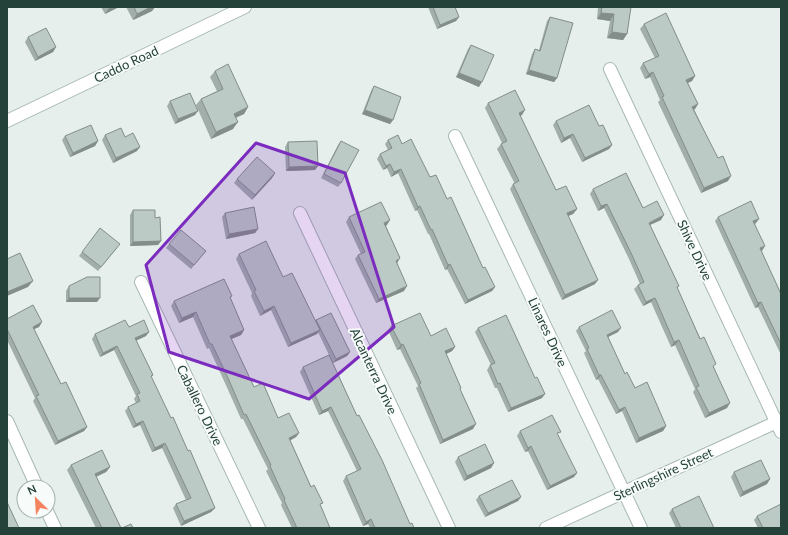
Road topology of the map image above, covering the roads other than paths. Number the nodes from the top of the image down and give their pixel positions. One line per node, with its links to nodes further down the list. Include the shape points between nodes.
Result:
1 (245, 7): 3 (street, Caddo Road)
2 (610, 69): 8 (street, Shive Drive)
3 (7, 120)
4 (455, 136): 10 (street, Linares Drive)
5 (300, 213): 12 (street, Alcanterra Drive)
6 (141, 282): 11 (street, Caballero Drive)
7 (7, 421): 9 (street)
8 (779, 424): 10 (street, Sterlingshire Street)
9 (33, 479)
10 (624, 492): 13 (street, Sterlingshire Street); 14 (street, Linares Drive)
11 (259, 528)
12 (449, 528)
13 (546, 528)
14 (641, 528)

